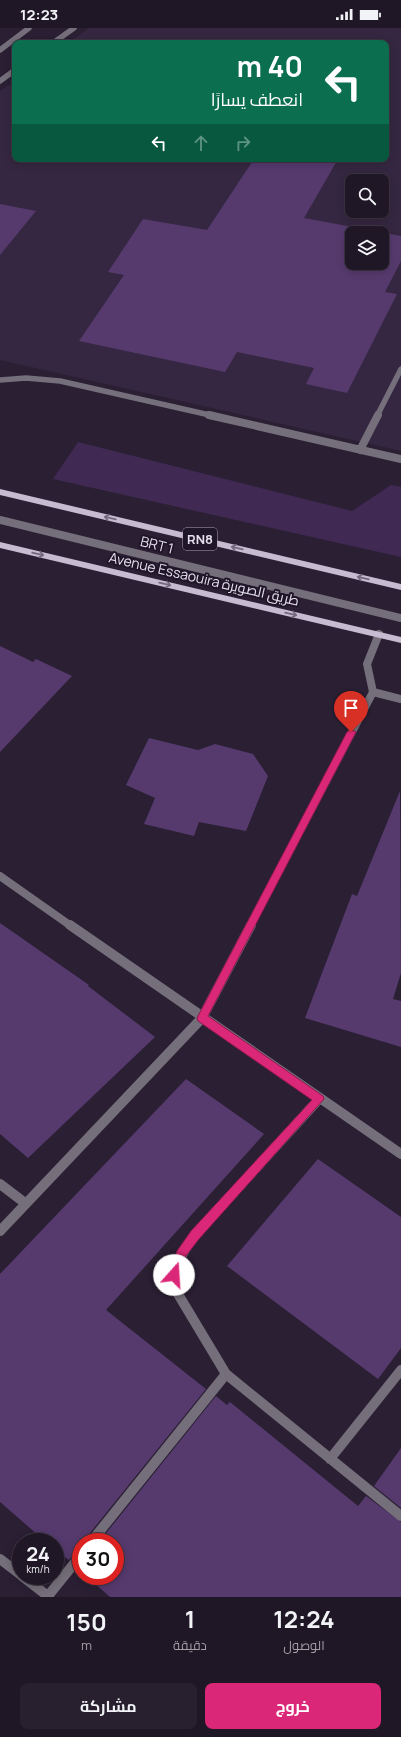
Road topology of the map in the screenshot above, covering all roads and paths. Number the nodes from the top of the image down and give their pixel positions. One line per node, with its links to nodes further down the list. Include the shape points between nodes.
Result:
1 (29, 28): 3 (street)
2 (74, 28): 4 (street)
3 (13, 40)
4 (57, 40)
5 (12, 41): 6 (street)
6 (0, 50)
7 (12, 72): 8 (street)
8 (0, 81)
9 (401, 369): 11 (street)
10 (0, 380): 11 (street, via 29,377 69,383)
11 (360, 450): 12 (street)
12 (401, 459)
13 (0, 492): 16 (main road, RN8, one-way to 13)
14 (0, 520): 17 (street, BRT 1)
15 (0, 545): 18 (main road, Avenue Essaouira طريق الصويرة, one-way to 18)
16 (401, 587)
17 (401, 618)
18 (379, 634): 19 (main road, Avenue Essaouira طريق الصويرة); 20 (street, via 367,664)
19 (401, 640)
20 (373, 692): 21 (street); 23 (street)
21 (401, 699)
22 (0, 876): 23 (street)
23 (202, 1018): 24 (street); 27 (street)
24 (319, 1099): 25 (street); 30 (street, via 195,1235 181,1255 174,1275 175,1289)
25 (401, 1154)
26 (0, 1184): 27 (street)
27 (26, 1203): 28 (street)
28 (0, 1230)
29 (401, 1370): 31 (street)
30 (226, 1374): 31 (street); 33 (street)
31 (330, 1459): 32 (street)
32 (401, 1516)
33 (98, 1533)
34 (0, 1559): 36 (street)
35 (72, 1566): 38 (street)
36 (12, 1568)
37 (33, 1585): 38 (street)
38 (48, 1597)

